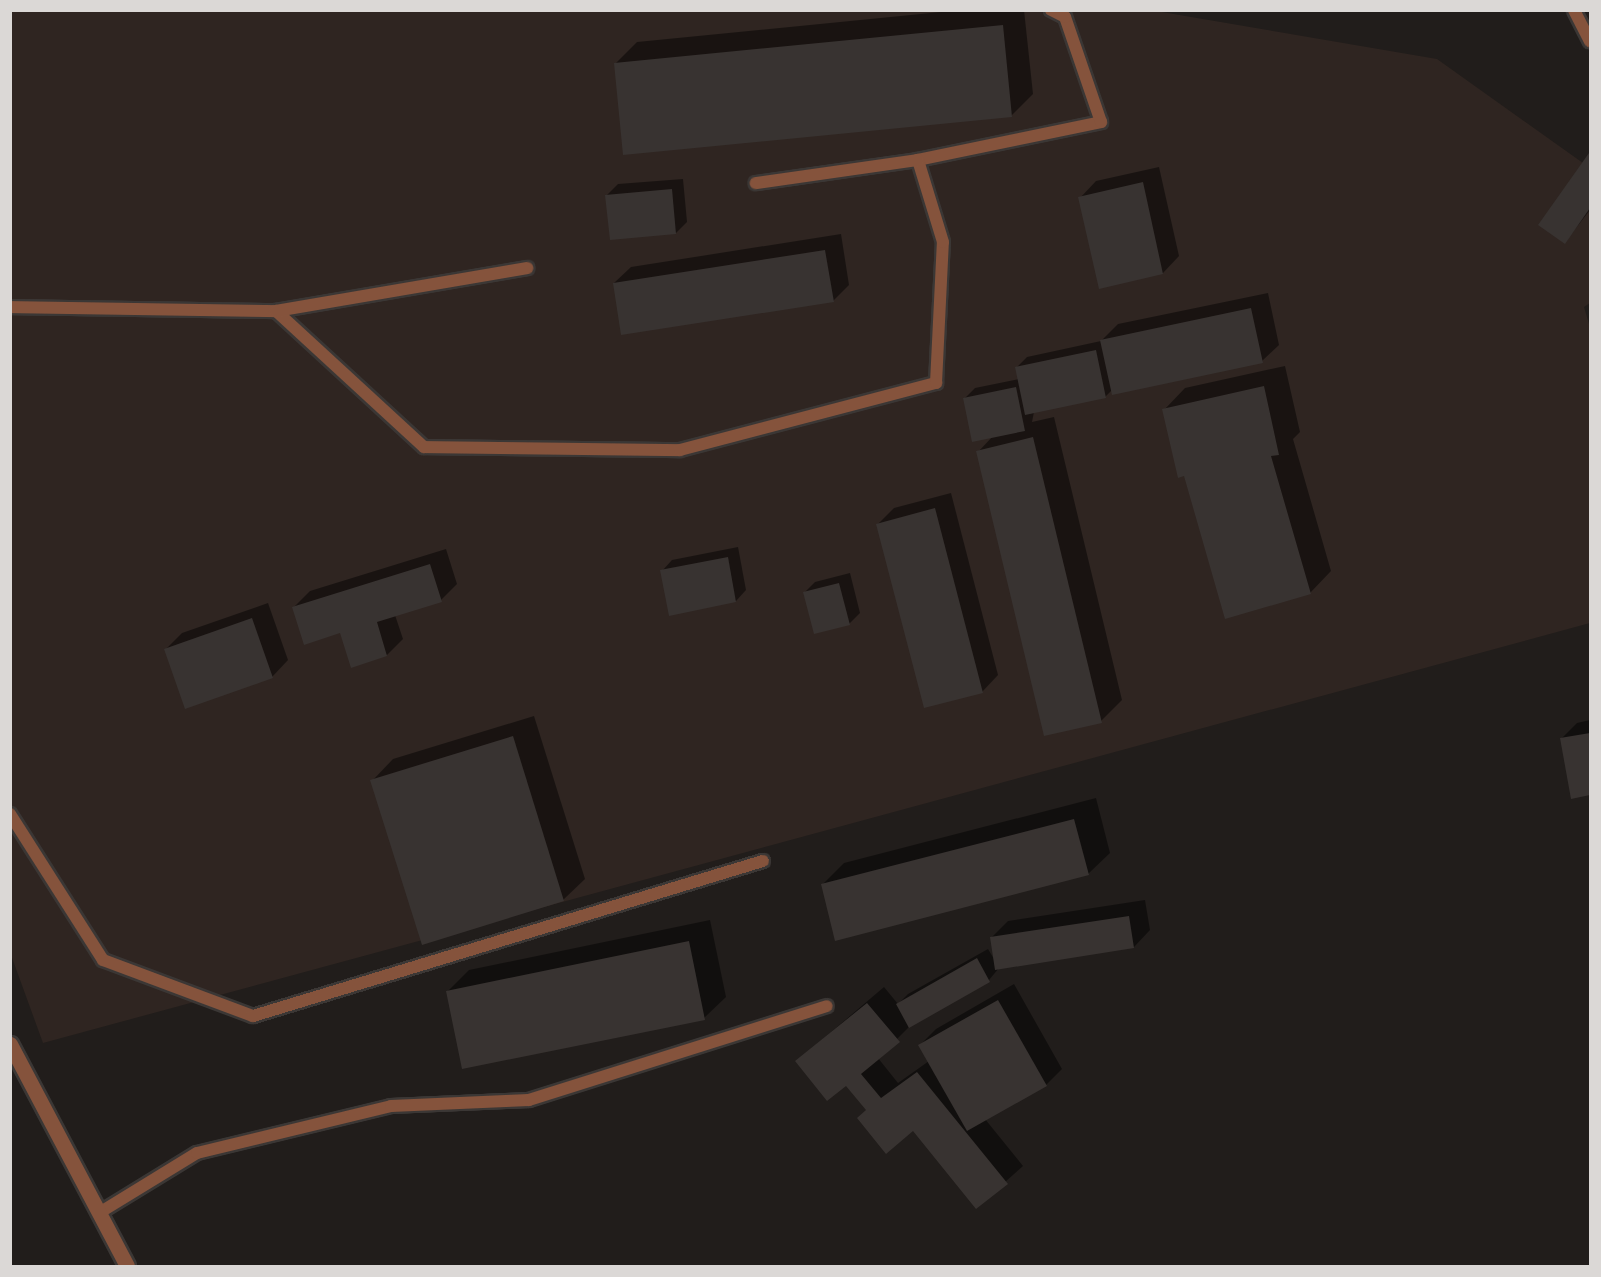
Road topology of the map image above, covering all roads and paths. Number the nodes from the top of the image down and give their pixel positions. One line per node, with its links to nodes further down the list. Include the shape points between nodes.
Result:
1 (1052, 10): 4 (lane, via 1065,17 1101,122)
2 (1574, 10): 3 (lane)
3 (1590, 42)
4 (918, 160): 5 (lane); 8 (lane, via 943,242 936,383 680,450 424,447)
5 (756, 183)
6 (527, 268): 8 (lane)
7 (10, 307): 8 (lane)
8 (276, 310)
9 (10, 814): 10 (lane, via 103,960 253,1016)
10 (764, 861)
11 (827, 1006): 13 (lane, via 529,1100 391,1106 197,1153)
12 (10, 1044): 13 (street)
13 (99, 1213): 14 (street)
14 (127, 1266)

